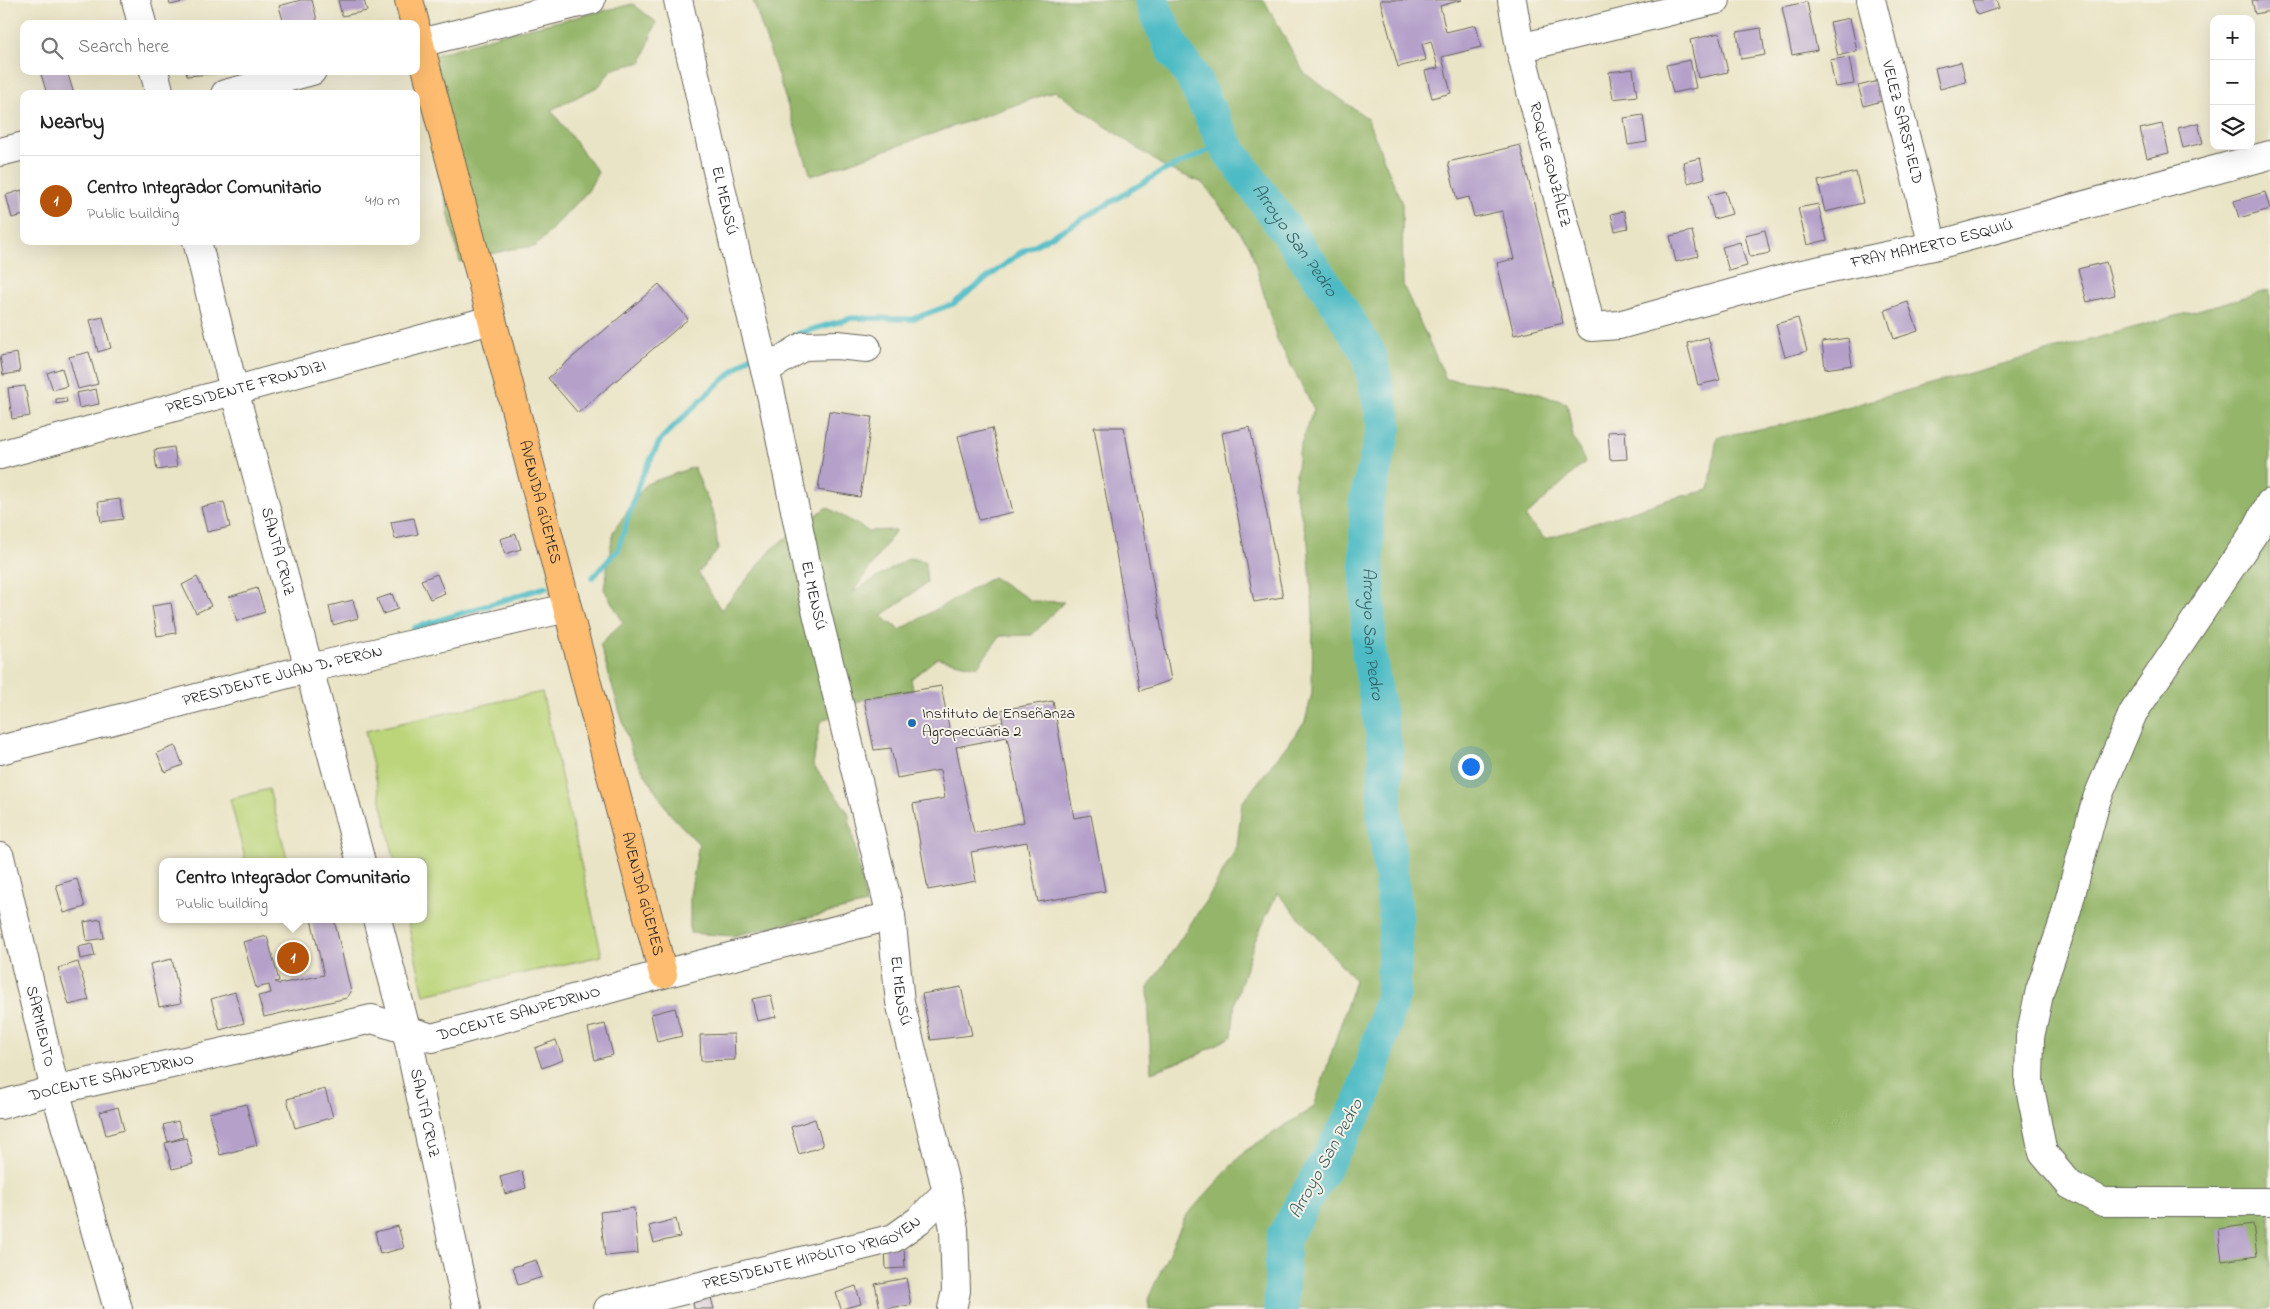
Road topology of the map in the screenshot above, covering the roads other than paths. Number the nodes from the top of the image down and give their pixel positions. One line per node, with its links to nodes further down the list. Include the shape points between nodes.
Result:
1 (136, 0): 8 (street)
2 (409, 0): 9 (main road, AVENIDA GÜEMES)
3 (591, 0): 10 (street)
4 (678, 0): 25 (street, EL MENSÚ)
5 (1512, 0): 12 (street, ROQUE GONZÁLEZ)
6 (1716, 0): 12 (street)
7 (1871, 0): 21 (street, VELEZ SARSFIELD)
8 (141, 20)
9 (414, 20)
10 (420, 34)
11 (420, 47): 22 (main road, AVENIDA GÜEMES)
12 (1520, 48): 23 (street, ROQUE GONZÁLEZ)
13 (155, 75): 15 (street)
14 (297, 75): 16 (street)
15 (159, 90)
16 (240, 90)
17 (20, 147): 18 (street)
18 (0, 152)
19 (2270, 155): 21 (street, FRAY MAMERTO ESQUIÚ)
20 (198, 245): 26 (street, SANTA CRUZ)
21 (1933, 246): 23 (street, FRAY MAMERTO ESQUIÚ, via 1798,275 1619,326)
22 (491, 320): 26 (street, PRESIDENTE FRONDIZI); 29 (main road, AVENIDA GÜEMES)
23 (1591, 327)
24 (867, 348): 25 (street, via 804,346)
25 (765, 370): 34 (street, EL MENSÚ, via 814,597)
26 (234, 390): 27 (street, PRESIDENTE FRONDIZI); 30 (street, SANTA CRUZ)
27 (0, 455)
28 (2270, 503): 41 (street, via 2256,530 2133,713 2100,792 2063,924 2040,990 2030,1036 2029,1084 2042,1153 2070,1185 2103,1202)
29 (566, 608): 30 (street, PRESIDENTE JUAN D. PERÓN); 36 (main road, AVENIDA GÜEMES)
30 (310, 668): 31 (street, PRESIDENTE JUAN D. PERÓN); 33 (street, SANTA CRUZ)
31 (0, 750)
32 (0, 857): 38 (street, SARMIENTO)
33 (360, 858)
34 (891, 916): 36 (street, DOCENTE SANPEDRINO); 40 (street, EL MENSÚ, via 900,1002)
35 (377, 923): 37 (street, SANTA CRUZ)
36 (663, 974): 37 (street, DOCENTE SANPEDRINO, via 432,1038)
37 (406, 1030): 38 (street, DOCENTE SANPEDRINO, via 372,1019); 43 (street, SANTA CRUZ)
38 (56, 1090): 39 (street, DOCENTE SANPEDRINO); 42 (street, SARMIENTO)
39 (0, 1105)
40 (947, 1192): 44 (street, PRESIDENTE HIPÓLITO YRIGOYEN, via 919,1220 894,1238); 45 (street, EL MENSÚ, via 954,1229 956,1291)
41 (2270, 1202)
42 (118, 1309)
43 (467, 1309)
44 (608, 1309)
45 (952, 1309)

